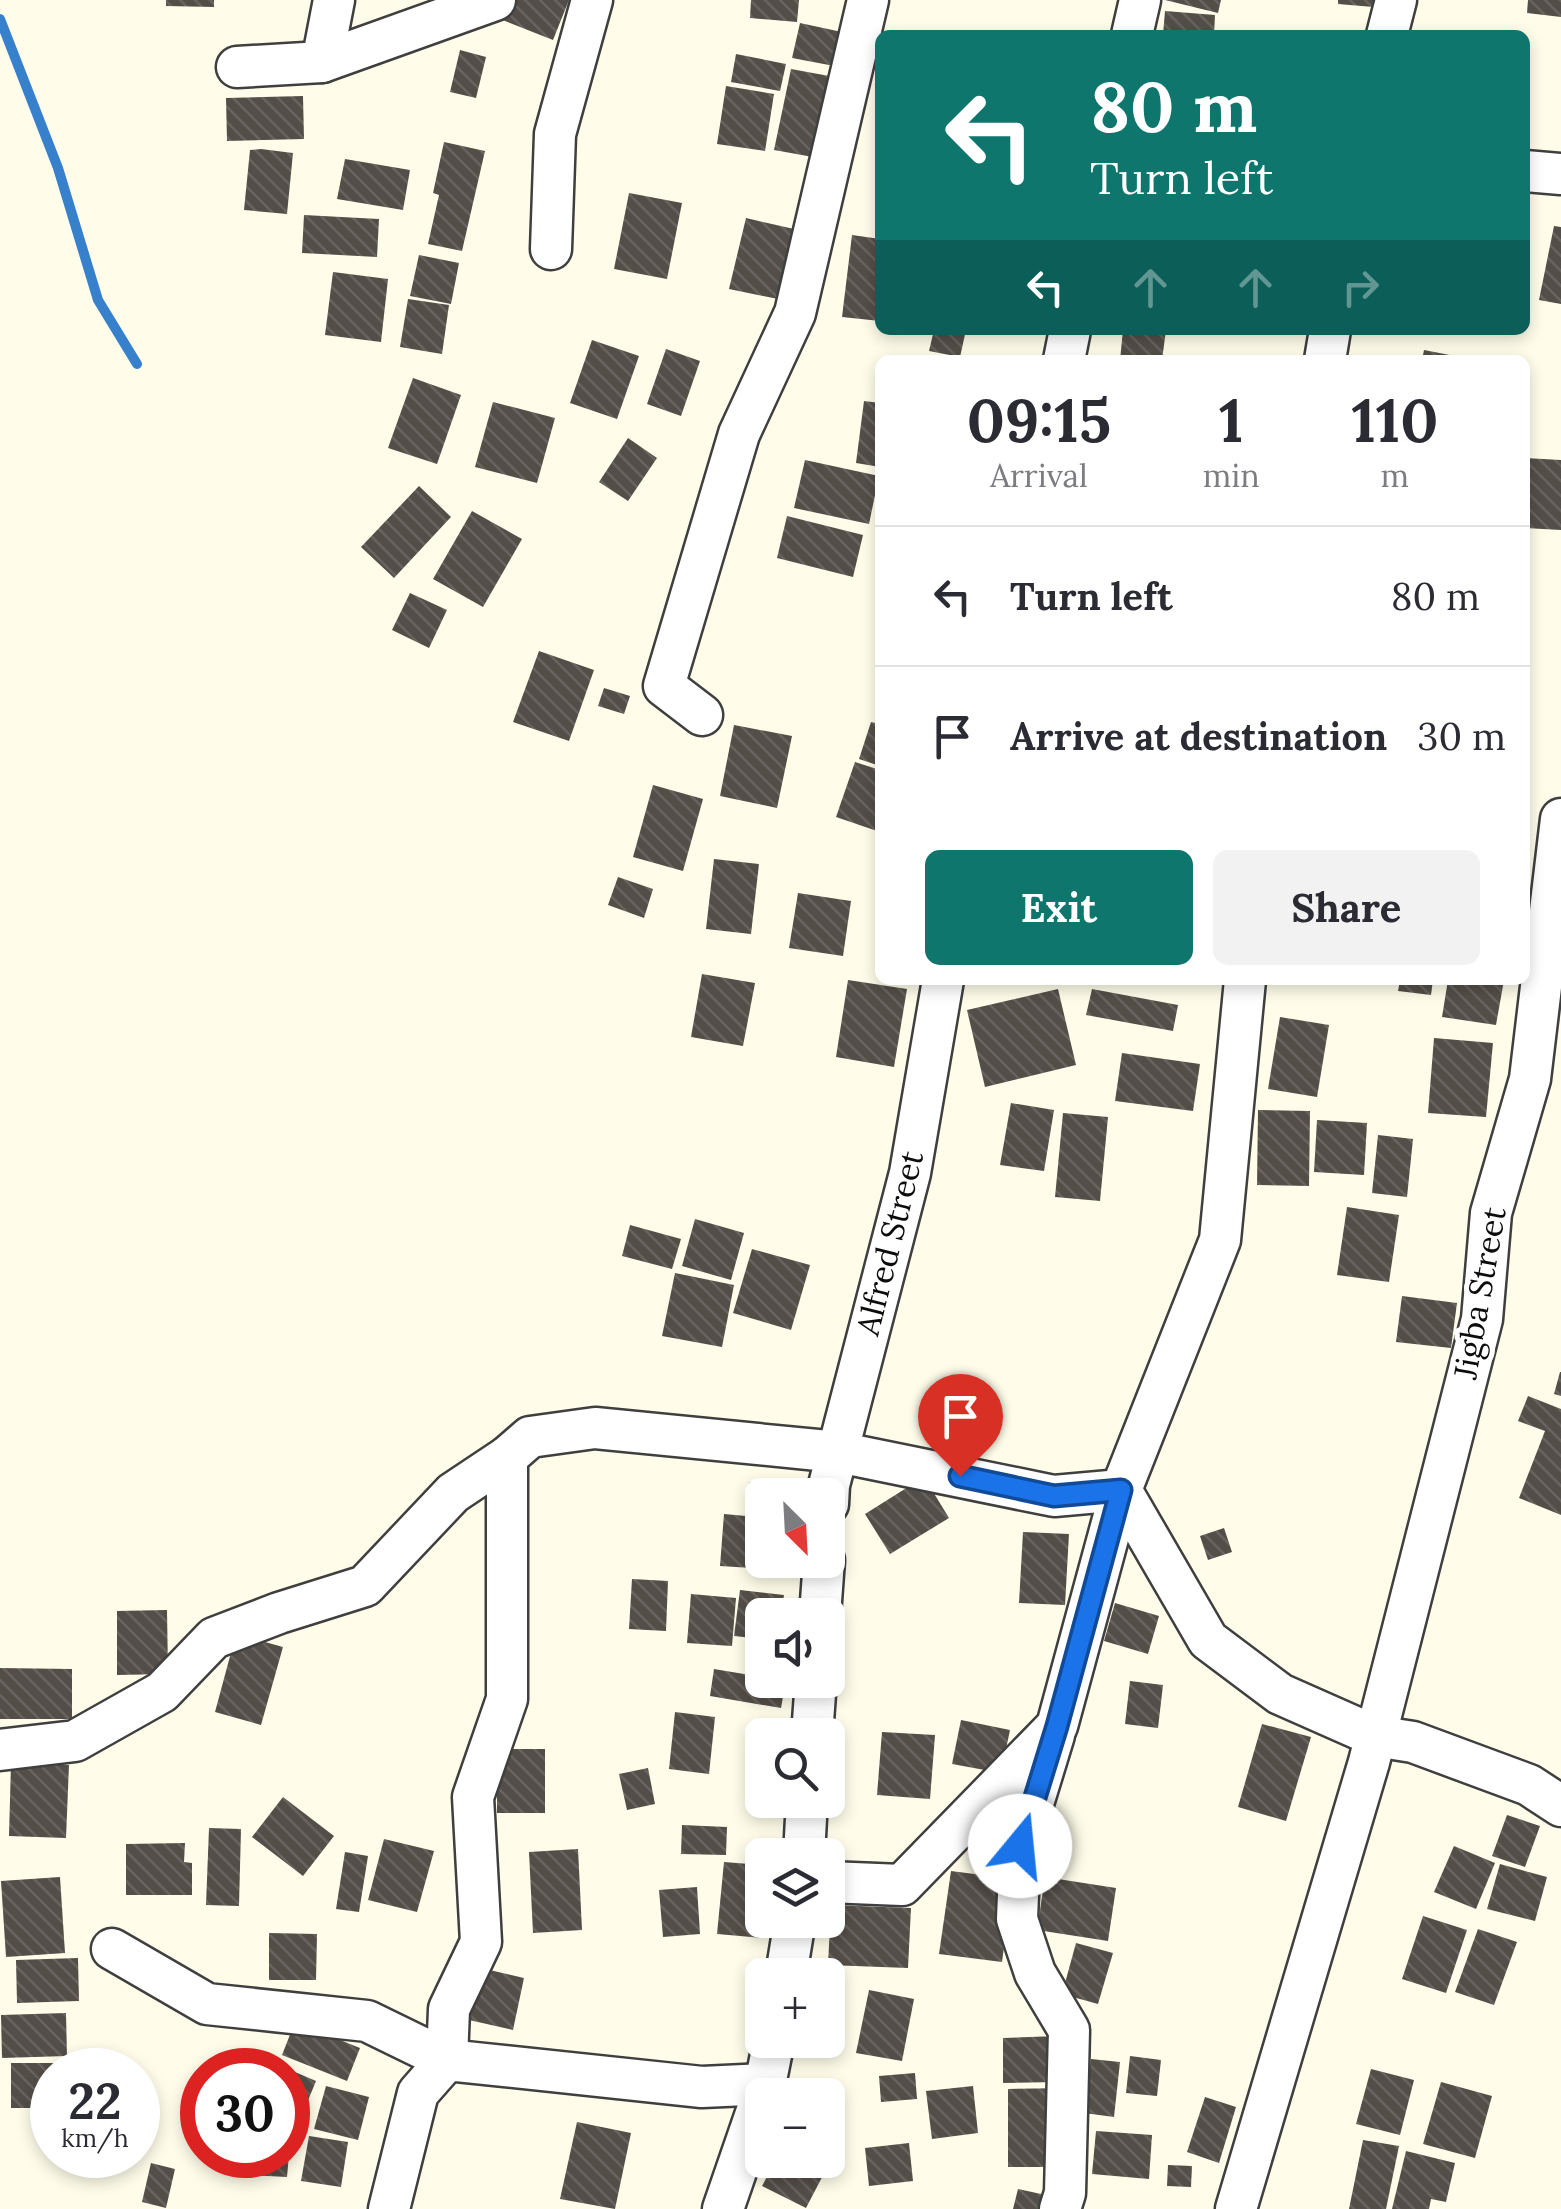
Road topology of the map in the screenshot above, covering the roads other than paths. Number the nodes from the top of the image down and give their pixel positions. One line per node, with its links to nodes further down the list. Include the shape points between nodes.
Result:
1 (334, 0): 9 (street)
2 (495, 0): 9 (street)
3 (592, 0): 13 (street, via 555,134)
4 (868, 0): 14 (street, via 795,313 740,434 664,686)
5 (1140, 0): 7 (street)
6 (1396, 0): 8 (street)
7 (1133, 30)
8 (1388, 30)
9 (322, 62): 10 (street)
10 (237, 67)
11 (1530, 171): 12 (street)
12 (1561, 174)
13 (552, 249)
14 (702, 716)
15 (1561, 819): 23 (street, Jigba Street, via 1530,1080 1491,1213 1482,1320)
16 (942, 985): 18 (street, Alfred Street, via 910,1173)
17 (1244, 985): 21 (street, via 1220,1240)
18 (838, 1452): 19 (street, via 594,1428 530,1438); 20 (street, Alfred Street); 21 (street, via 1054,1496)
19 (508, 1457): 24 (street, via 453,1493 365,1586 214,1638 162,1692 75,1741); 28 (street, via 507,1698 473,1797 480,1942 449,2009)
20 (833, 1478)
21 (1121, 1490): 22 (street); 23 (street, via 1208,1640 1280,1694)
22 (1057, 1726): 26 (street, via 902,1885); 33 (street, via 1020,1846 1017,1919 1035,1973 1069,2030)
23 (1372, 1749): 25 (street, via 1414,1742 1529,1785); 34 (street, Jigba Street)
24 (0, 1750)
25 (1561, 1806)
26 (845, 1883)
27 (112, 1949): 28 (street, via 207,2004 367,2021)
28 (447, 2060): 29 (street); 31 (street, via 418,2093)
29 (745, 2091)
30 (745, 2146): 32 (street)
31 (389, 2209)
32 (723, 2209)
33 (1060, 2209)
34 (1236, 2209)

